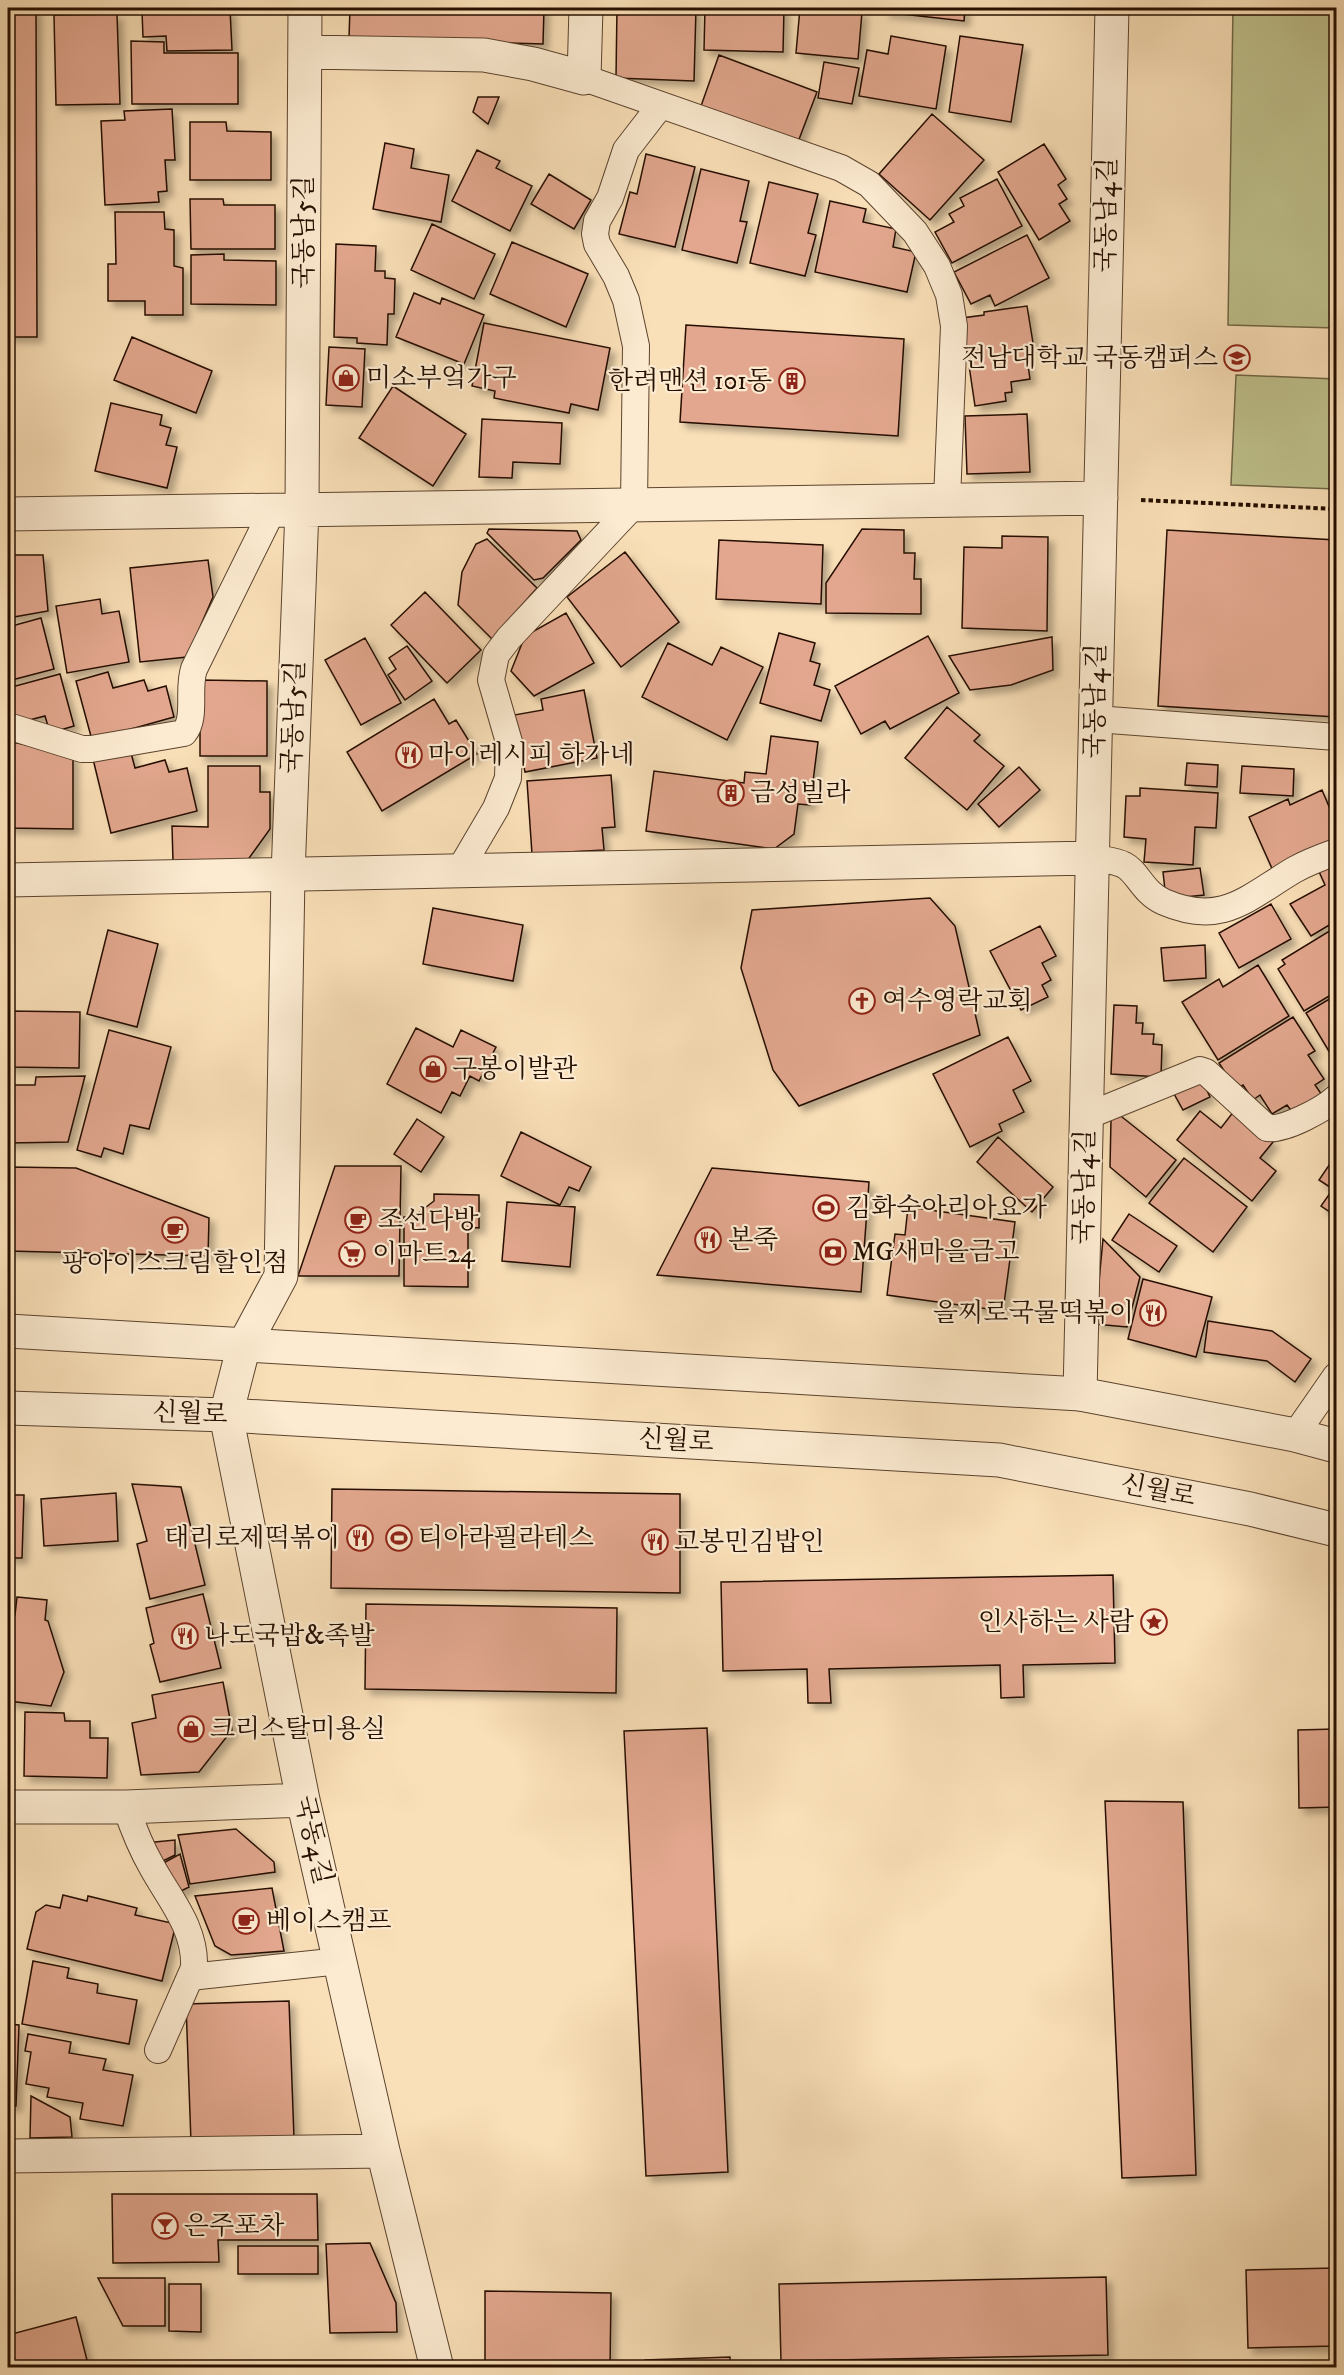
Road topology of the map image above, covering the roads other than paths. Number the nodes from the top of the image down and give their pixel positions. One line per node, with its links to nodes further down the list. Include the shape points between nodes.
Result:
1 (305, 8): 4 (street, 국동남5길)
2 (586, 8): 5 (street)
3 (1112, 8): 7 (street, 국동남4길)
4 (305, 52): 5 (street, via 484,55); 10 (street, 국동남5길)
5 (584, 78): 6 (lane)
6 (660, 106): 8 (lane, via 841,168 869,184 915,232 937,266 949,295 954,326); 9 (lane, via 626,150 595,234 626,300 636,346)
7 (1101, 498): 8 (street); 12 (street, 국동남4길)
8 (947, 500): 9 (street)
9 (634, 505): 10 (street); 17 (lane, via 496,655 491,680 509,742 508,778 496,808)
10 (288, 509): 11 (street); 13 (lane, via 194,669 190,726 184,733 91,750); 18 (street, 국동남5길)
11 (8, 514)
12 (1096, 719): 14 (lane); 16 (street, 국동남4길)
13 (8, 726)
14 (1336, 737)
15 (1336, 852): 16 (lane, via 1296,869 1241,904 1218,911 1164,902 1122,864)
16 (1093, 858): 17 (street); 21 (street, 국동남4길)
17 (459, 871): 18 (street)
18 (288, 875): 19 (street); 23 (street, 국동남5길, via 281,1276)
19 (8, 880)
20 (1336, 1098): 21 (lane, via 1317,1112 1277,1128 1267,1128 1200,1070)
21 (1087, 1116): 25 (street, 국동남4길)
22 (8, 1331): 23 (street)
23 (244, 1345): 25 (street); 27 (street, 국동남5길)
24 (1336, 1376): 28 (lane)
25 (1080, 1394): 28 (street)
26 (8, 1408): 27 (street, 신월로)
27 (226, 1415): 30 (street, 신월로, via 999,1460 1251,1509); 31 (street, 국동4길)
28 (1295, 1436): 29 (street)
29 (1336, 1446)
30 (1336, 1530)
31 (303, 1800): 33 (street); 34 (street, 국동4길)
32 (8, 1807): 33 (street)
33 (126, 1807): 35 (lane, via 140,1845 191,1937 195,1954)
34 (340, 1961): 35 (lane); 37 (street, 국동4길)
35 (190, 1977): 36 (lane)
36 (158, 2050)
37 (383, 2151): 38 (street); 39 (street, 국동4길)
38 (8, 2156)
39 (437, 2367)

